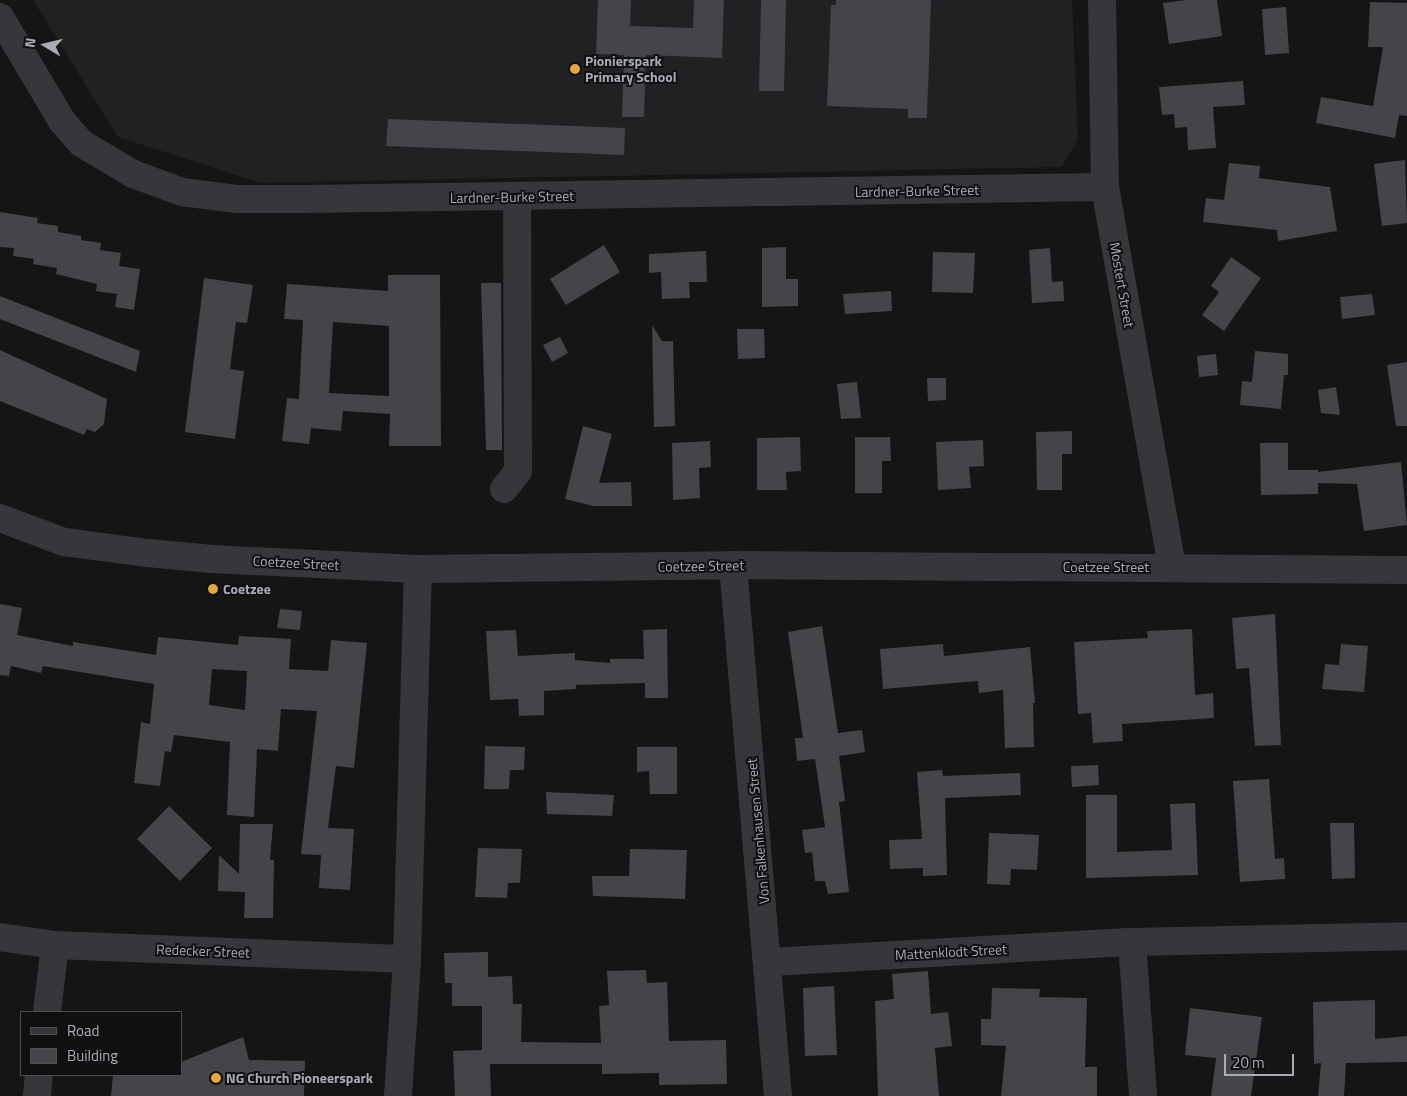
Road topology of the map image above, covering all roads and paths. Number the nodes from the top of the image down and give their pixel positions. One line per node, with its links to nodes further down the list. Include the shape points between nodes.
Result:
1 (1102, 0): 3 (street, Mostert Street)
2 (0, 17): 4 (street, Lardner-Burke Street, via 62,121 81,143 133,174 182,192 237,199)
3 (1105, 187): 4 (street, Lardner-Burke Street); 8 (street, Mostert Street)
4 (517, 198): 5 (street, via 518,471)
5 (504, 489)
6 (0, 518): 9 (street, Coetzee Street, via 64,542 212,559)
7 (734, 566): 8 (street, Coetzee Street); 9 (street, Coetzee Street); 16 (street, Von Falkenhausen Street)
8 (1172, 567): 10 (street, Coetzee Street)
9 (418, 569): 15 (street)
10 (1407, 570)
11 (1407, 936): 13 (street, Mattenklodt Street)
12 (0, 937): 14 (street, Redecker Street)
13 (1132, 942): 16 (street, Mattenklodt Street); 22 (street)
14 (55, 945): 15 (street, Redecker Street); 17 (street)
15 (407, 959): 20 (street)
16 (770, 962): 21 (street, Von Falkenhausen Street)
17 (47, 1011)
18 (39, 1076): 19 (street)
19 (37, 1096)
20 (398, 1096)
21 (778, 1096)
22 (1143, 1096)

